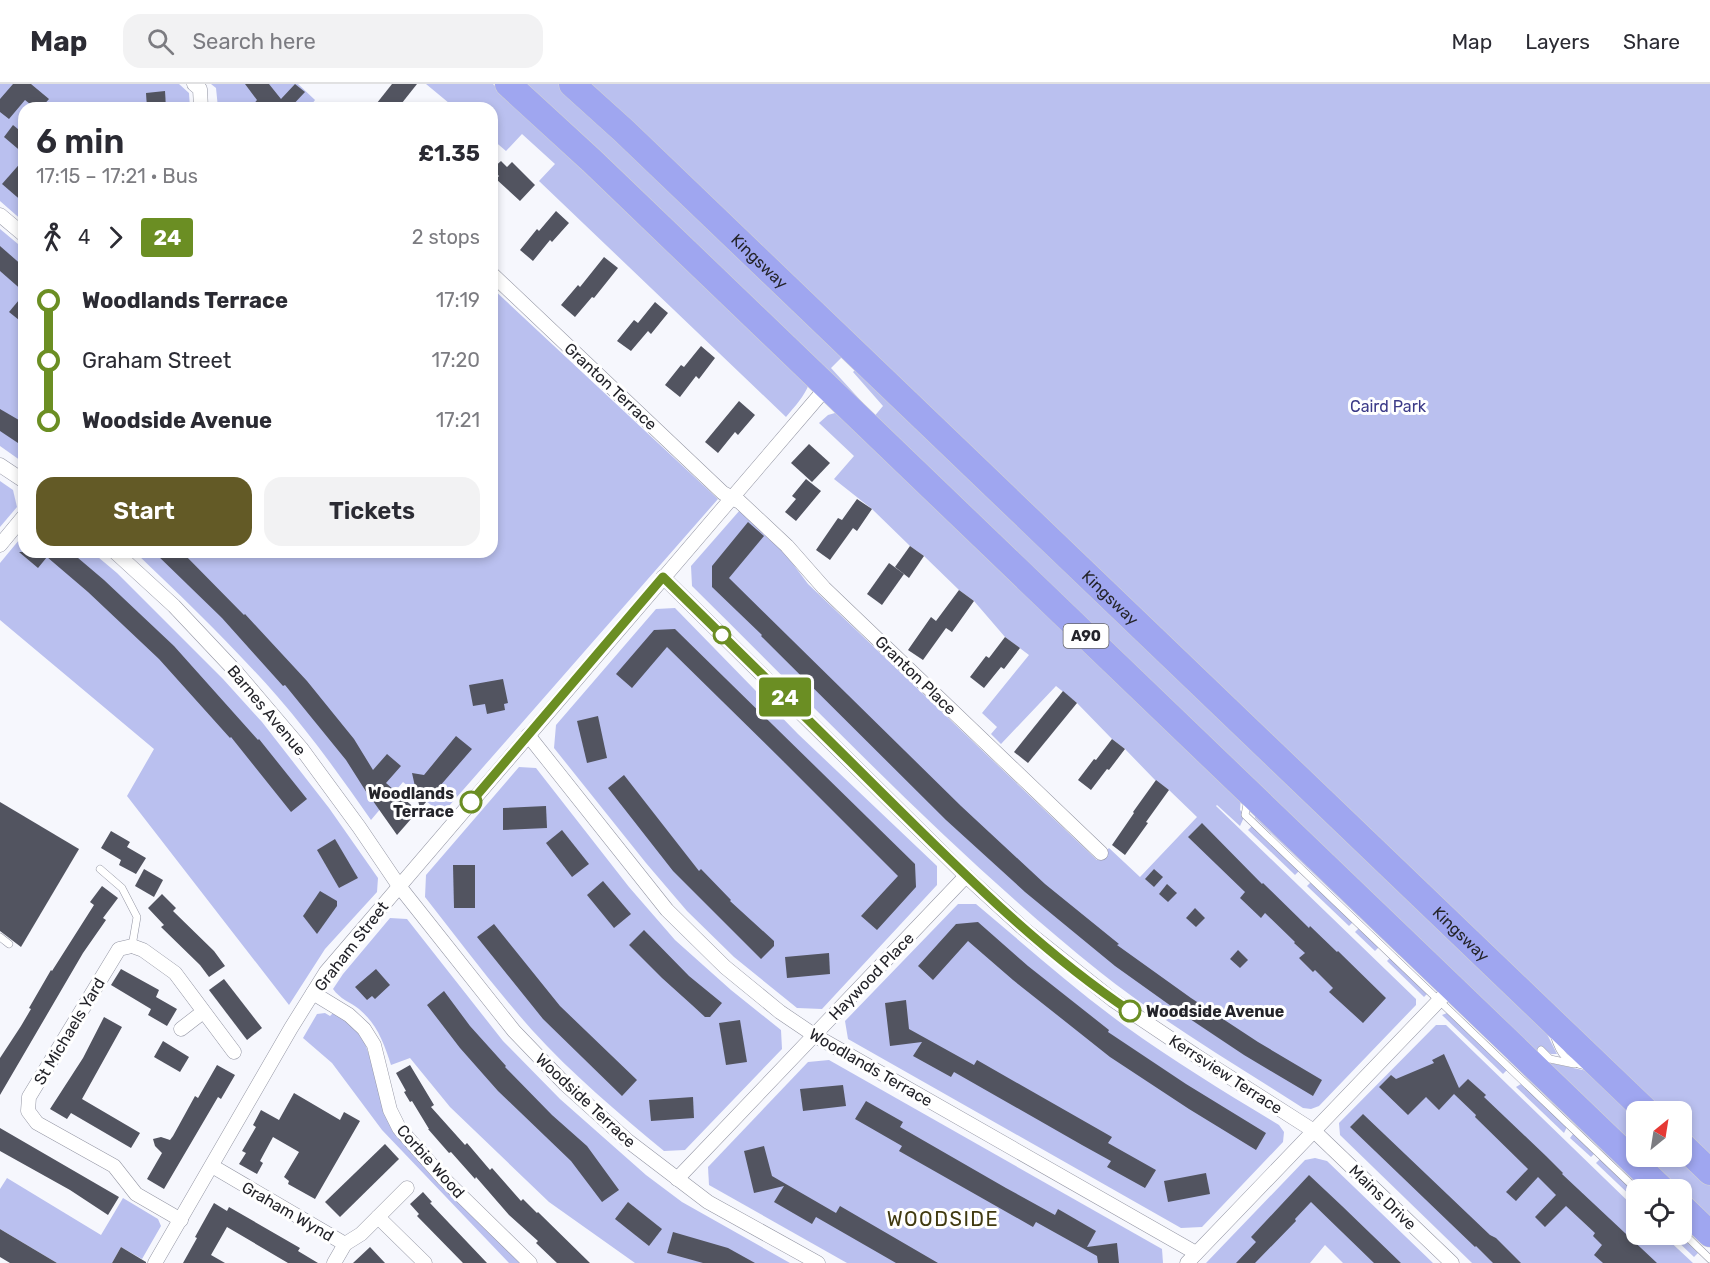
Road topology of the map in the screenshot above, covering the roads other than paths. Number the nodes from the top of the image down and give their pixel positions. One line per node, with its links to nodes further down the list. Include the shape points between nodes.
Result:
1 (194, 84): 4 (street, via 200,89)
2 (508, 84): 8 (highway, A90)
3 (572, 84): 27 (highway, Kingsway / A90)
4 (201, 102)
5 (0, 215): 6 (street)
6 (18, 231)
7 (498, 280): 11 (street, Granton Terrace)
8 (826, 388): 11 (street, Graham Street); 25 (highway, A90, via 1249,792)
9 (0, 465): 10 (street)
10 (18, 477)
11 (731, 497): 15 (street, Graham Street); 17 (street, Granton Place, via 787,546 824,588)
12 (18, 523): 13 (street)
13 (0, 545)
14 (122, 558): 20 (street, Barnes Avenue, via 174,606 301,748)
15 (663, 577): 16 (street, Graham Street); 19 (street, Kerrsview Terrace)
16 (528, 735): 20 (street, Graham Street); 29 (street, Woodlands Terrace, via 667,910 725,967)
17 (1101, 853)
18 (100, 869): 23 (lane, via 122,888 137,917)
19 (966, 876): 29 (street, Haywood Place); 36 (street, Kerrsview Terrace, via 1024,929 1113,1000)
20 (399, 886): 24 (street, Graham Street, via 326,972); 40 (street, Woodside Terrace, via 514,1031 627,1141)
21 (0, 937): 22 (lane)
22 (9, 944)
23 (132, 946): 26 (street, via 175,973); 45 (street, St Michaels Yard, via 119,949 29,1097 28,1111 37,1123 114,1166 136,1194)
24 (313, 993): 38 (street, Graham Street); 55 (street, Corbie Wood, via 350,1015 364,1029 374,1045 390,1110 399,1128 444,1179)
25 (1446, 993): 30 (highway, A90); 36 (street)
26 (203, 1012): 28 (street); 32 (street)
27 (1549, 1018): 33 (lane, via 1559,1050); 34 (highway, Kingsway / A90)
28 (181, 1029)
29 (814, 1035): 40 (street, Haywood Place); 50 (street, Woodlands Terrace)
30 (1504, 1050): 41 (lane); 42 (highway, A90)
31 (1541, 1050): 33 (lane, via 1550,1059)
32 (234, 1052)
33 (1574, 1064): 34 (lane)
34 (1604, 1071): 35 (highway, Kingsway / A90)
35 (1635, 1101)
36 (1314, 1131): 50 (street); 57 (street, Mains Drive)
37 (1692, 1155): 39 (highway)
38 (212, 1166): 45 (street, Graham Street); 49 (street, Graham Wynd)
39 (1710, 1172)
40 (677, 1179): 56 (street, Woodside Terrace, via 708,1202)
41 (1627, 1179)
42 (1651, 1179)
43 (407, 1188): 44 (street)
44 (378, 1217): 49 (street); 54 (street)
45 (181, 1220): 52 (street, Graham Street)
46 (1692, 1222): 48 (highway)
47 (1692, 1237): 48 (lane)
48 (1706, 1243): 51 (lane)
49 (345, 1244): 53 (street, Graham Wynd)
50 (1192, 1258)
51 (1710, 1259)
52 (155, 1263)
53 (334, 1263)
54 (425, 1263)
55 (530, 1263)
56 (818, 1263)
57 (1452, 1263)

